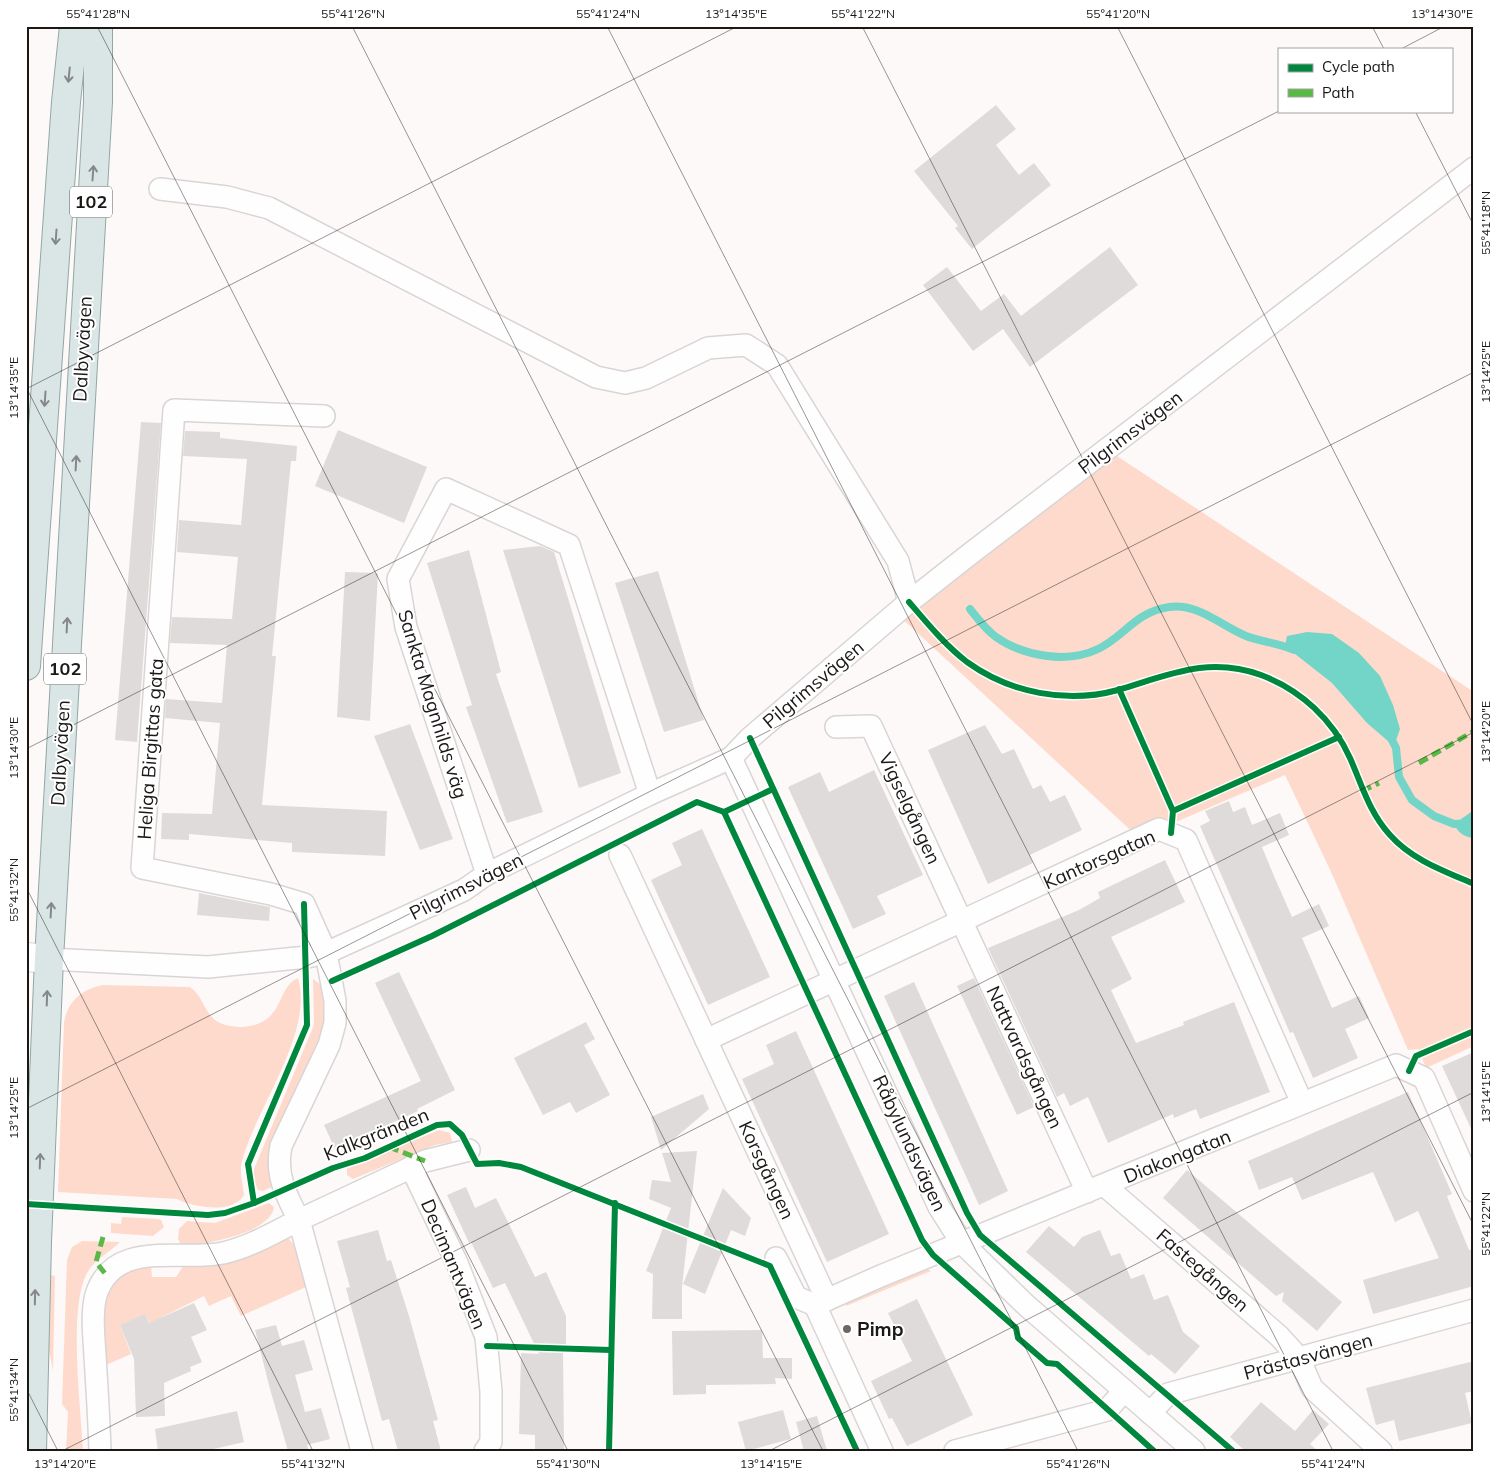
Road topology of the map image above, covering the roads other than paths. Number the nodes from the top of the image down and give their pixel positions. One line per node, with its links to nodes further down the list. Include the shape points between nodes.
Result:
1 (74, 26): 7 (main road, Dalbyvägen / 102, one-way to 7)
2 (98, 26): 15 (main road, Dalbyvägen / 102, one-way to 2, via 98,102)
3 (1474, 168): 6 (street, Pilgrimsvägen)
4 (160, 188): 6 (street, via 227,197 270,208 596,377 625,383 646,378 708,348 746,345 776,365 898,562)
5 (324, 416): 14 (street, Heliga Birgittas gata, via 174,410 142,868 271,894 304,904)
6 (909, 602): 9 (street, Pilgrimsvägen, via 750,738)
7 (26, 666)
8 (836, 728): 13 (street, Vigselgången, via 871,726)
9 (731, 758): 10 (street, Pilgrimsvägen); 16 (street, Råbylundsvägen)
10 (650, 794): 12 (street, Pilgrimsvägen); 12 (street, Sankta Magnhilds väg, via 569,546 446,490 398,579 406,627)
11 (620, 855): 17 (street, Korsgången)
12 (487, 874): 14 (street, Pilgrimsvägen, via 464,890)
13 (962, 922): 16 (street, Kantorsgatan); 18 (street, Kantorsgatan, via 1159,829 1186,840); 21 (street, Nattvardsgången)
14 (326, 953): 15 (street, Pilgrimsvägen, via 208,967); 23 (street, via 335,1001 335,1023 278,1159 283,1188)
15 (37, 958): 31 (main road, Dalbyvägen / 102, one-way to 15, via 37,1242)
16 (834, 981): 17 (street); 24 (street, Råbylundsvägen, via 938,1207)
17 (706, 1040): 26 (street, Korsgången)
18 (1302, 1103): 21 (street, Diakongatan); 22 (street, Diakongatan, via 1396,1065 1424,1078)
19 (469, 1150): 20 (street, via 437,1156)
20 (411, 1167): 23 (street); 34 (street, Decimantvägen, via 457,1264 486,1337 491,1442)
21 (1096, 1189): 24 (street, Diakongatan); 28 (street, Fastegången, via 1279,1336)
22 (1474, 1191)
23 (300, 1220): 32 (street, via 223,1253 146,1255 128,1260 107,1276 96,1295 94,1319); 33 (street)
24 (962, 1243): 26 (street, Diakongatan); 29 (street, Råbylundsvägen, via 1027,1306)
25 (776, 1258): 26 (street, via 796,1297)
26 (821, 1303): 35 (street, Korsgången)
27 (1474, 1310): 28 (street, Prästasvängen)
28 (1299, 1358): 30 (street, Prästasvängen, via 1168,1394); 38 (street, Fastegången, via 1312,1388)
29 (1124, 1391): 30 (street, Råbylundsvägen); 36 (street, via 1107,1410)
30 (1150, 1413): 37 (street, Råbylundsvägen)
31 (32, 1451)
32 (100, 1451)
33 (362, 1451)
34 (485, 1451)
35 (882, 1451)
36 (955, 1451)
37 (1194, 1451)
38 (1381, 1451)

